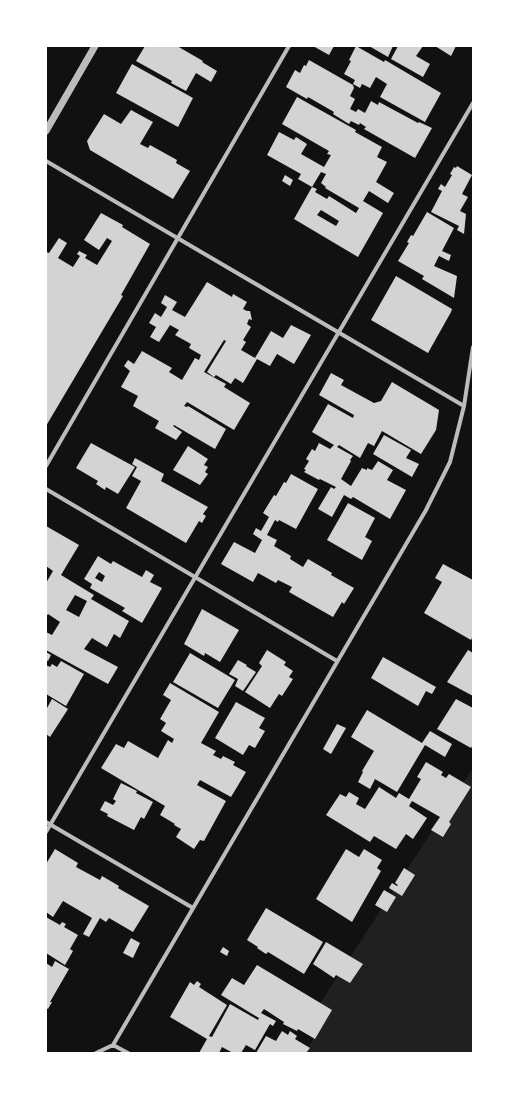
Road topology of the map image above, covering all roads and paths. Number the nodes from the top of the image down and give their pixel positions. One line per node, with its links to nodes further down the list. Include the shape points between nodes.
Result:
1 (95, 46): 4 (street)
2 (290, 46): 6 (street)
3 (473, 103): 7 (street)
4 (46, 131)
5 (46, 161): 6 (street)
6 (178, 238): 7 (street); 10 (street)
7 (339, 332): 9 (street); 12 (street)
8 (473, 347): 9 (street)
9 (464, 406): 13 (street, via 450,462 426,510)
10 (46, 466)
11 (46, 489): 12 (street)
12 (195, 577): 13 (street); 15 (street)
13 (337, 661): 17 (street)
14 (46, 822): 15 (street)
15 (50, 824): 16 (street); 17 (street)
16 (46, 832)
17 (193, 908): 18 (street)
18 (113, 1045): 19 (street); 20 (street)
19 (96, 1053)
20 (128, 1053)

